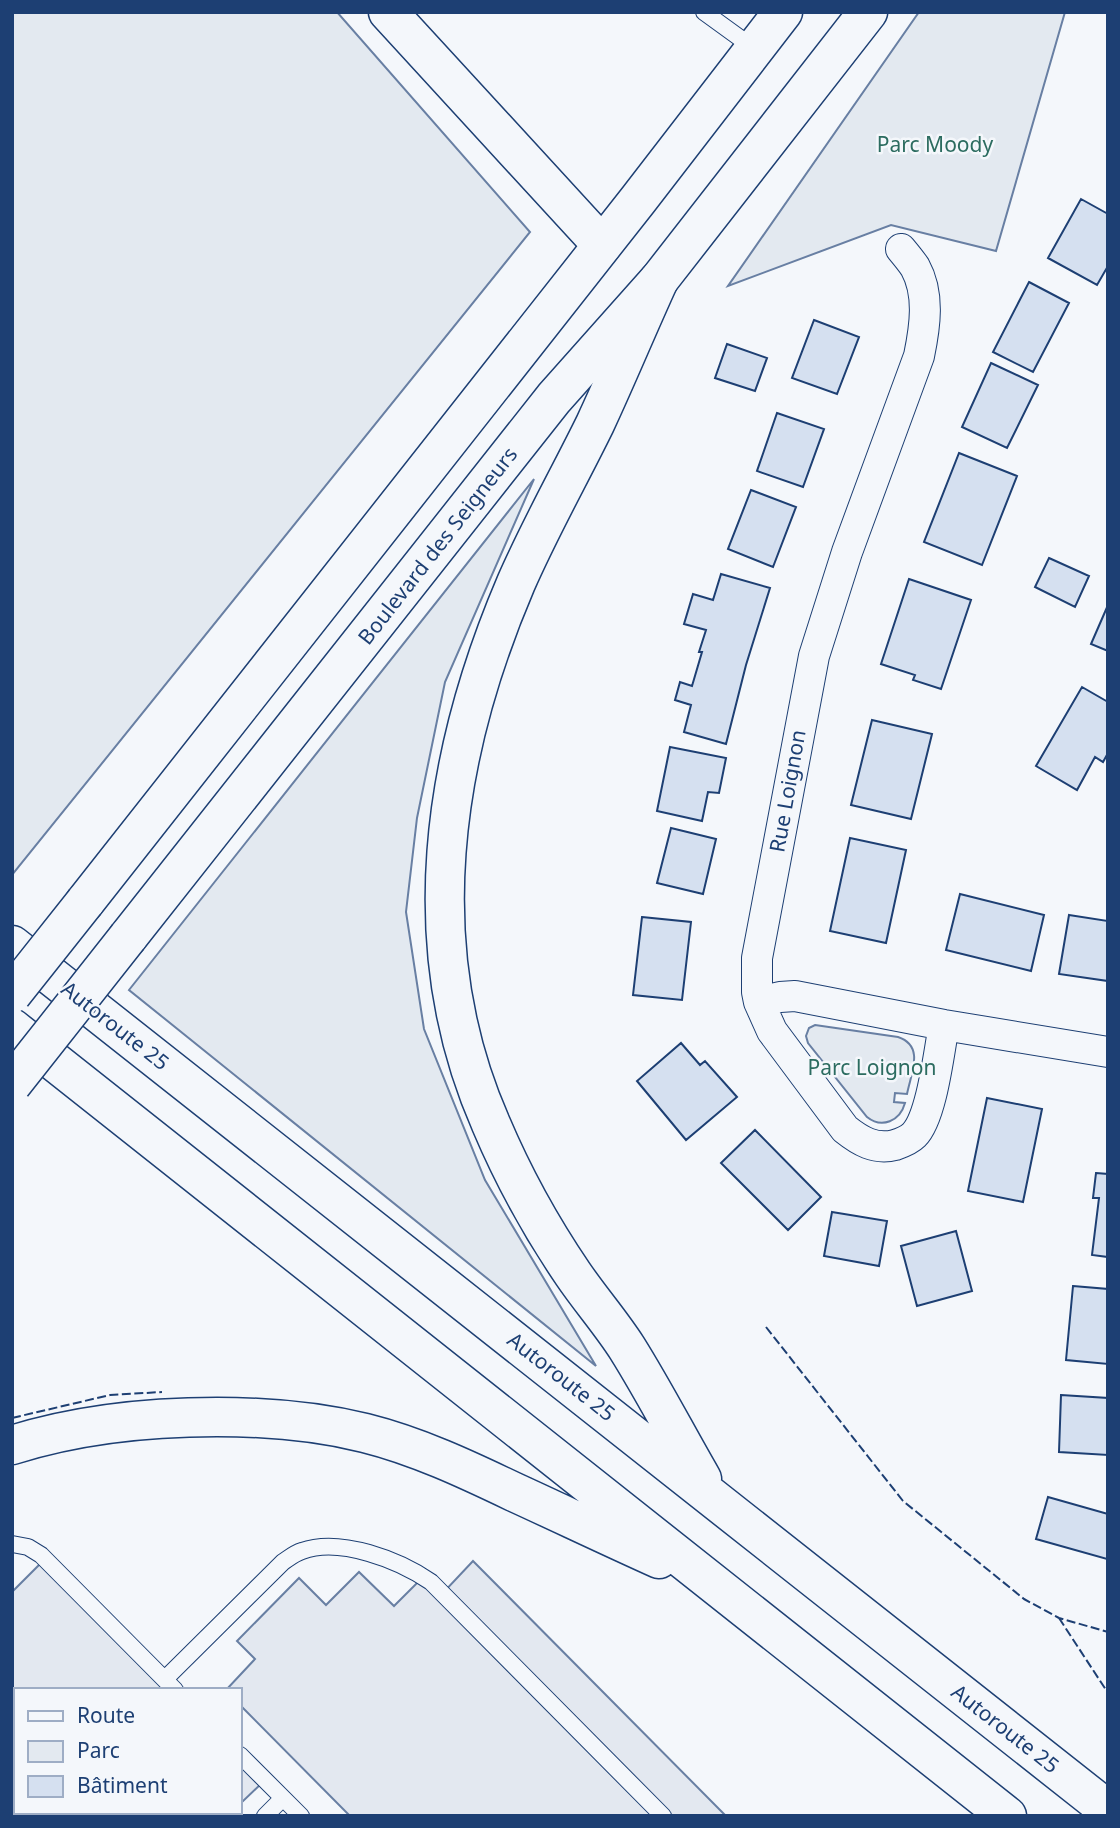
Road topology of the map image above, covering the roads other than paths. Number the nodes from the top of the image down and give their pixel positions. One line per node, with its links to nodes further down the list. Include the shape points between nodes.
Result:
1 (388, 12): 6 (main road)
2 (704, 12): 5 (lane)
3 (783, 12): 5 (main road)
4 (868, 12): 8 (main road, Boulevard des Seigneurs)
5 (755, 50): 6 (main road)
6 (602, 245): 10 (main road, bridge)
7 (901, 249): 11 (street, Rue Loignon, via 919,276 926,311 924,334 814,656 757,958)
8 (659, 280): 15 (main road, Boulevard des Seigneurs, bridge, via 555,398); 17 (main road, via 499,625 458,760 447,834 444,899 446,942 464,1050 506,1159 571,1272 626,1347)
9 (12, 945): 17 (main road, Autoroute 25)
10 (12, 994)
11 (760, 1002): 12 (street, via 795,996); 12 (street, Rue Loignon, via 772,1031 839,1122 873,1146 902,1143 915,1135 923,1122)
12 (944, 1025): 14 (street)
13 (12, 1028): 19 (main road)
14 (1108, 1052)
15 (12, 1084)
16 (12, 1445): 19 (main road, via 56,1432 141,1419 268,1418 331,1426 398,1443 464,1468)
17 (712, 1496): 23 (main road, Autoroute 25)
18 (12, 1544): 20 (lane, via 41,1555)
19 (716, 1586): 27 (main road)
20 (170, 1684): 26 (lane, via 293,1555 320,1548 372,1554 431,1582)
21 (242, 1757): 22 (lane)
22 (283, 1798): 24 (lane); 25 (lane)
23 (1108, 1810)
24 (265, 1816)
25 (301, 1816)
26 (663, 1816)
27 (1007, 1816)

